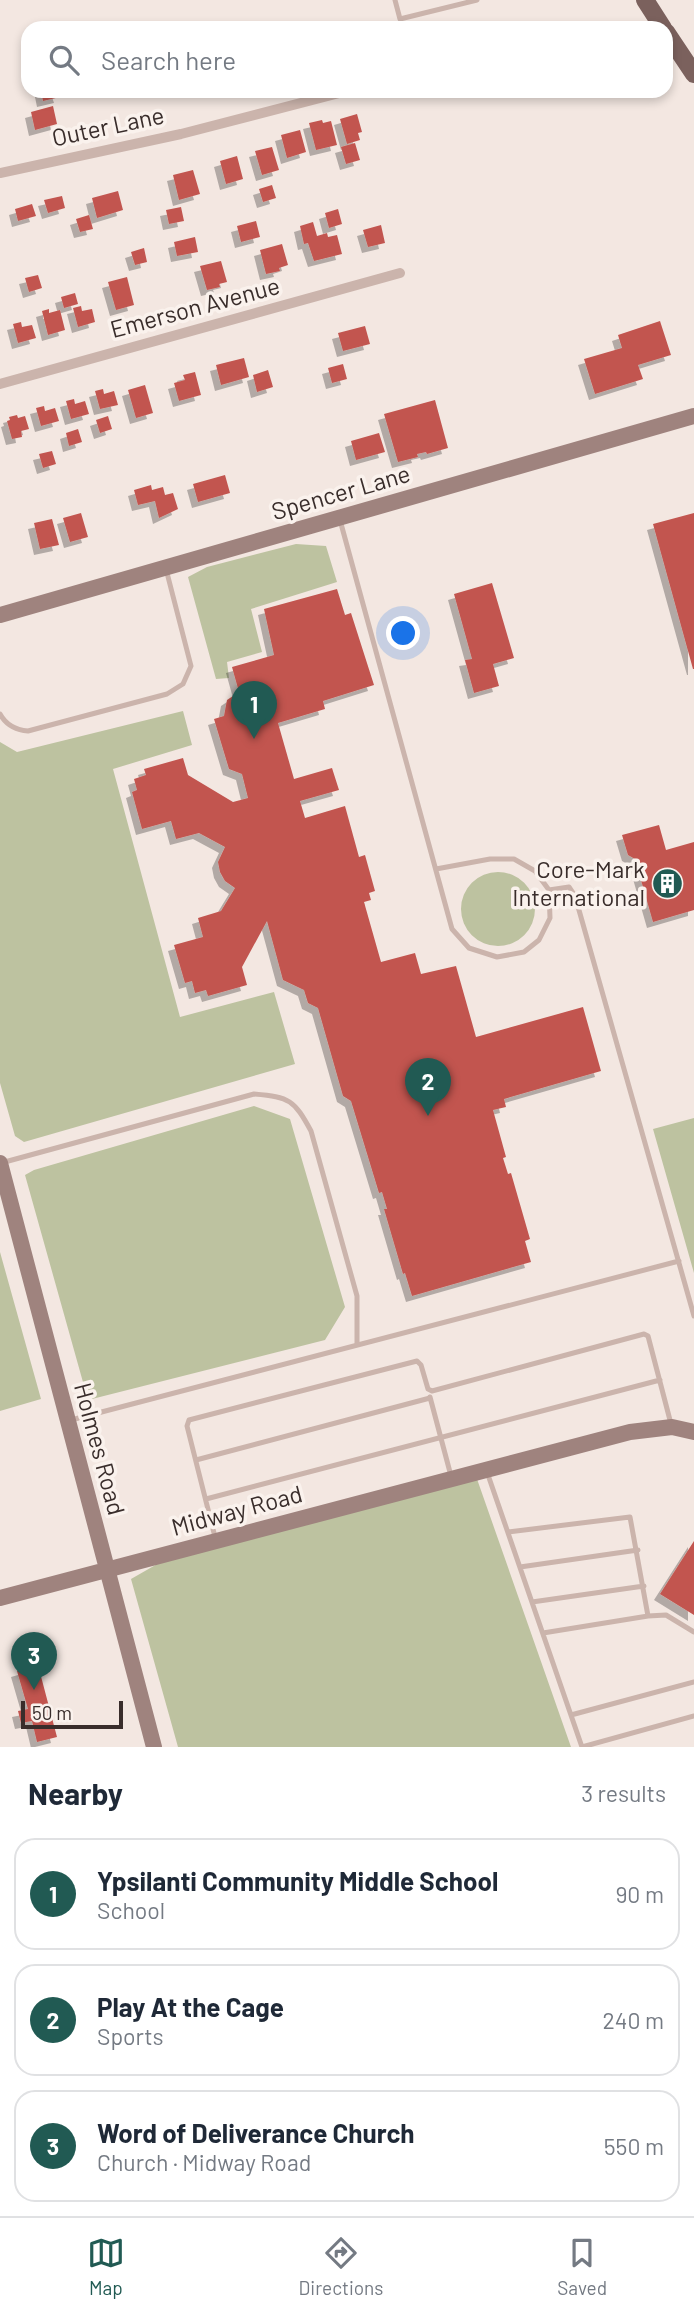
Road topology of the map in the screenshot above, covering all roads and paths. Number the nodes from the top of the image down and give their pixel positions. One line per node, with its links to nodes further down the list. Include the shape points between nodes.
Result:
1 (395, 0): 2 (lane, via 400,19)
2 (477, 0)
3 (645, 0): 4 (main road)
4 (659, 21)
5 (673, 42): 6 (main road)
6 (694, 74)
7 (320, 98): 8 (street, Outer Lane)
8 (0, 173)
9 (400, 273): 10 (street, Emerson Avenue)
10 (0, 384)
11 (694, 416): 12 (street, Spencer Lane)
12 (340, 517): 13 (street, Spencer Lane); 16 (lane)
13 (165, 566): 14 (street, Spencer Lane); 15 (lane, via 191,666 176,691 28,731 18,730)
14 (0, 615)
15 (0, 714)
16 (436, 869): 17 (lane, via 514,859 535,871); 17 (lane, via 452,929 469,948 497,957 524,952 539,940 550,918)
17 (550, 890): 19 (lane, via 569,887 575,896)
18 (0, 1163): 21 (lane, via 254,1094 280,1096 298,1107 311,1131 357,1296); 25 (street, Holmes Road)
19 (679, 1261): 20 (lane); 21 (lane)
20 (694, 1316)
21 (357, 1345): 25 (lane)
22 (660, 1380): 23 (lane, via 644,1334); 26 (lane); 28 (lane)
23 (428, 1389): 24 (lane); 29 (lane, via 416,1360 189,1420)
24 (430, 1398): 28 (lane); 29 (lane)
25 (68, 1421): 37 (street, Holmes Road)
26 (672, 1427): 27 (street, Midway Road); 30 (street, Midway Road, via 631,1432)
27 (694, 1432)
28 (441, 1437): 31 (lane); 32 (lane)
29 (195, 1460): 32 (lane)
30 (486, 1469): 31 (street, Midway Road); 33 (lane)
31 (452, 1479): 34 (street, Midway Road)
32 (206, 1499): 34 (lane)
33 (508, 1532): 35 (lane, via 630,1517); 36 (lane)
34 (216, 1541): 37 (street, Midway Road)
35 (638, 1550): 36 (lane); 38 (lane)
36 (520, 1567): 40 (lane)
37 (106, 1569): 39 (street, Midway Road); 47 (street, Holmes Road)
38 (644, 1587): 40 (lane); 41 (lane)
39 (0, 1598)
40 (532, 1602): 43 (lane)
41 (648, 1616): 42 (lane, via 666,1615); 43 (lane)
42 (694, 1632)
43 (543, 1633): 45 (lane)
44 (694, 1682): 45 (lane)
45 (571, 1715): 46 (lane, via 582,1747)
46 (694, 1716)
47 (155, 1747)

